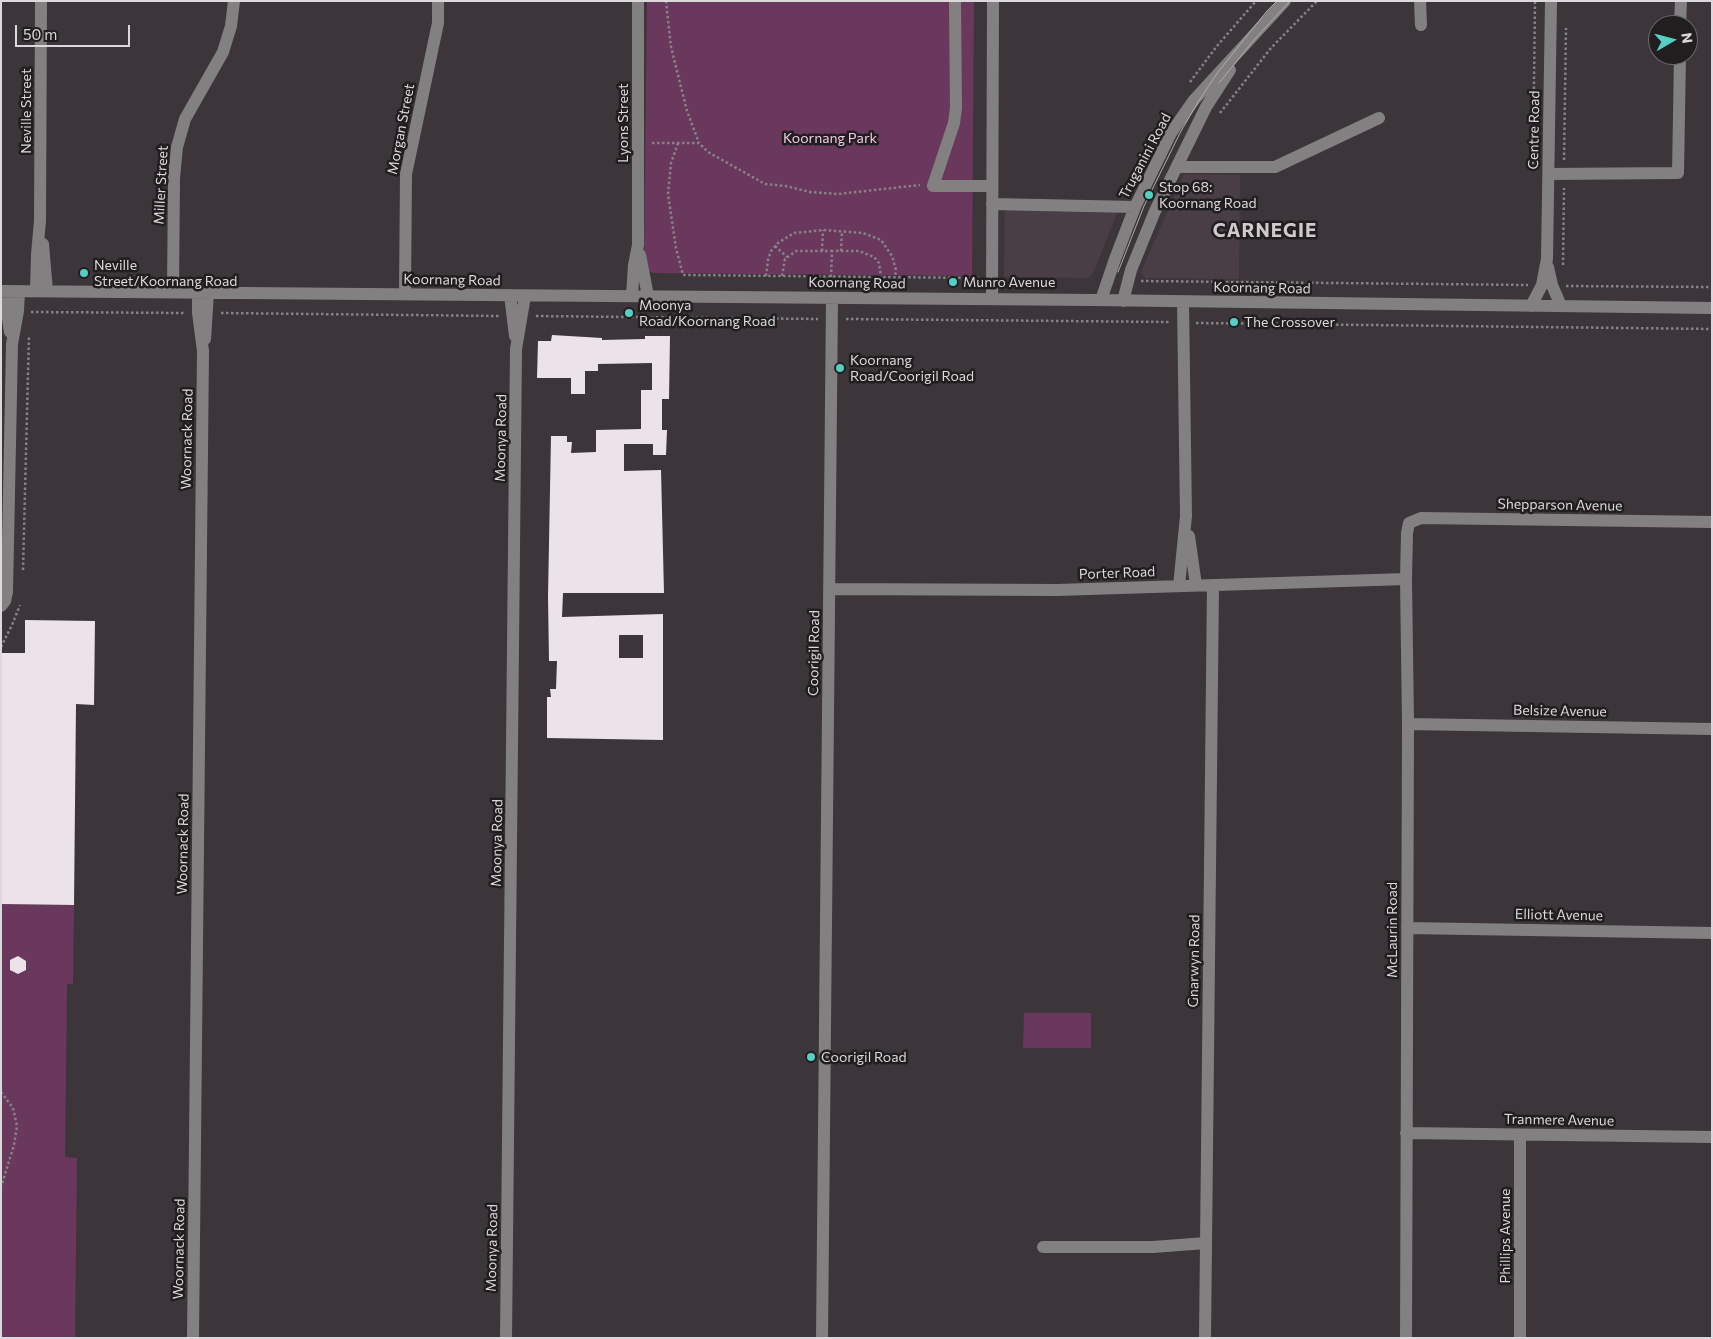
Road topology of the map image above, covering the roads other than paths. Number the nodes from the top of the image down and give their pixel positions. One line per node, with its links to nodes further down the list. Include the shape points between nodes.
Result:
1 (41, 1): 24 (street, Neville Street, via 40,222 46,262)
2 (234, 1): 25 (street, Miller Street, via 224,52 185,119 177,147)
3 (438, 1): 27 (street, Morgan Street, via 438,23 406,174)
4 (638, 1): 21 (street, Lyons Street)
5 (955, 1): 18 (street, via 956,108 950,139 933,186)
6 (993, 1): 18 (street)
7 (1285, 1): 13 (street, Truganini Road)
8 (1420, 1): 12 (street)
9 (1550, 1): 17 (street, Centre Road)
10 (1680, 1): 11 (street)
11 (1680, 15)
12 (1420, 25)
13 (1246, 45): 16 (street, Truganini Road, via 1206,108); 20 (street, Truganini Road, via 1194,100 1171,133)
14 (1680, 65): 17 (street, via 1678,173)
15 (1379, 118): 16 (street, via 1275,167)
16 (1177, 167): 35 (street, Truganini Road, via 1131,270)
17 (1549, 174): 22 (street, Centre Road)
18 (991, 186): 19 (street)
19 (992, 204): 20 (street); 33 (street)
20 (1135, 207): 34 (street, Truganini Road)
21 (638, 245): 30 (street, Lyons Street); 31 (street, Lyons Street)
22 (1547, 285): 37 (street, Centre Road); 38 (street)
23 (9, 291): 24 (street, Koornang Road); 49 (street, via 7,312 12,344 8,592)
24 (41, 291): 25 (street, Koornang Road)
25 (173, 292): 26 (street, Koornang Road)
26 (203, 292): 27 (street, Koornang Road); 59 (street, Woornack Road, via 207,332 203,351)
27 (405, 294): 28 (street, Koornang Road)
28 (510, 296): 29 (street, Koornang Road); 40 (street, Moonya Road)
29 (525, 296): 30 (street, Koornang Road); 40 (street, Moonya Road)
30 (632, 296): 31 (street, Koornang Road)
31 (648, 296): 32 (street, Koornang Road)
32 (832, 298): 33 (street, Koornang Road); 48 (street, Coorigil Road)
33 (992, 299): 34 (street, Koornang Road)
34 (1101, 300): 35 (street, Koornang Road)
35 (1124, 300): 36 (street, Koornang Road)
36 (1183, 302): 37 (street, Koornang Road); 41 (street)
37 (1530, 306): 38 (street, Koornang Road)
38 (1561, 306): 39 (street, Koornang Road)
39 (1712, 308)
40 (517, 316): 60 (street, Moonya Road)
41 (1186, 516): 45 (street); 47 (street)
42 (1712, 522): 43 (street, Shepparson Avenue, via 1420,518)
43 (1409, 523): 44 (street, McLaurin Road)
44 (1406, 579): 46 (street, Porter Road); 50 (street, McLaurin Road)
45 (1196, 585): 46 (street, Porter Road); 47 (street, Porter Road)
46 (1213, 585): 57 (street, Gnarwyn Road)
47 (1179, 586): 48 (street, Porter Road, via 1057,590)
48 (830, 589): 61 (street, Coorigil Road)
49 (1, 606)
50 (1408, 724): 51 (street, Belsize Avenue); 52 (street, McLaurin Road)
51 (1712, 729)
52 (1407, 928): 53 (street, Elliott Avenue); 54 (street, McLaurin Road)
53 (1712, 933)
54 (1406, 1134): 55 (street, Tranmere Avenue); 63 (street, McLaurin Road)
55 (1520, 1134): 56 (street, Tranmere Avenue); 64 (street, Phillips Avenue)
56 (1712, 1137)
57 (1206, 1243): 58 (street, via 1153,1247); 62 (street, Gnarwyn Road)
58 (1043, 1247)
59 (193, 1338)
60 (506, 1338)
61 (822, 1338)
62 (1205, 1338)
63 (1406, 1338)
64 (1520, 1338)

